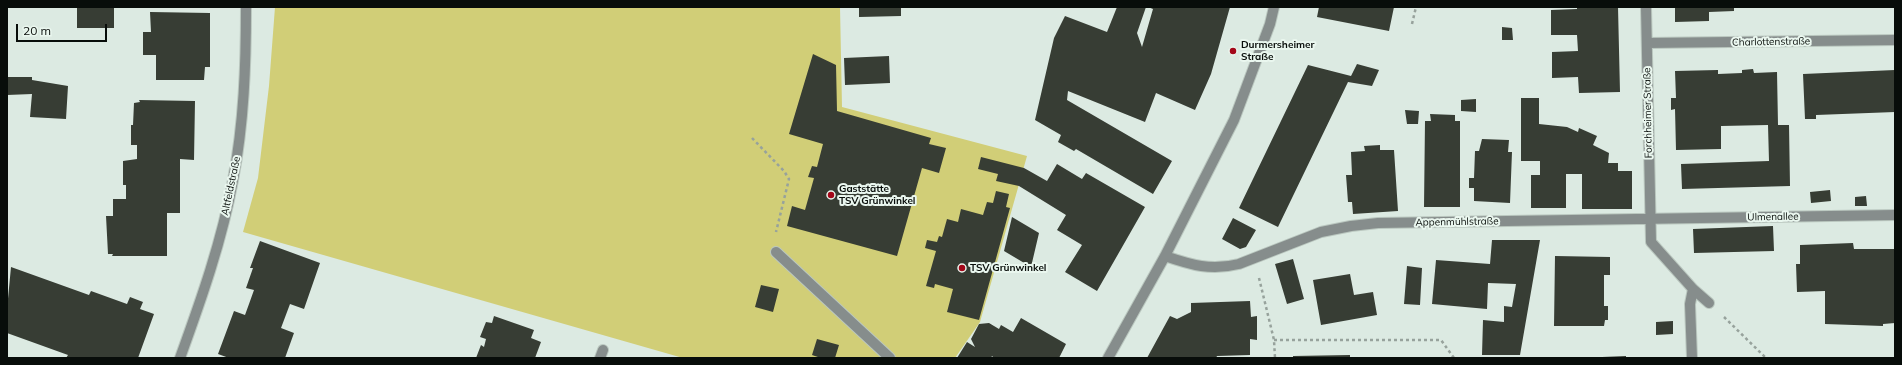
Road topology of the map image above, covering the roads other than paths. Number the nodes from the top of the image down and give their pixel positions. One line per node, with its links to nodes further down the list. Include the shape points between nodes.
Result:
1 (246, 7): 12 (street, Altfeldstraße, via 246,73 241,131 233,180 214,260)
2 (1274, 7): 9 (street, via 1234,120)
3 (1646, 7): 5 (street, Forchheimer Straße)
4 (1895, 40): 5 (street, Charlottenstraße)
5 (1647, 43): 7 (street, Forchheimer Straße)
6 (1895, 215): 7 (street, Ulmenallee)
7 (1651, 219): 9 (street, Appenmühlstraße, via 1378,223 1321,232 1227,267 1195,266); 10 (street, via 1651,242)
8 (776, 252): 13 (street)
9 (1165, 256): 14 (street)
10 (1693, 289): 11 (street); 15 (street, via 1690,304)
11 (1709, 302)
12 (180, 358)
13 (890, 358)
14 (1108, 358)
15 (1692, 358)

